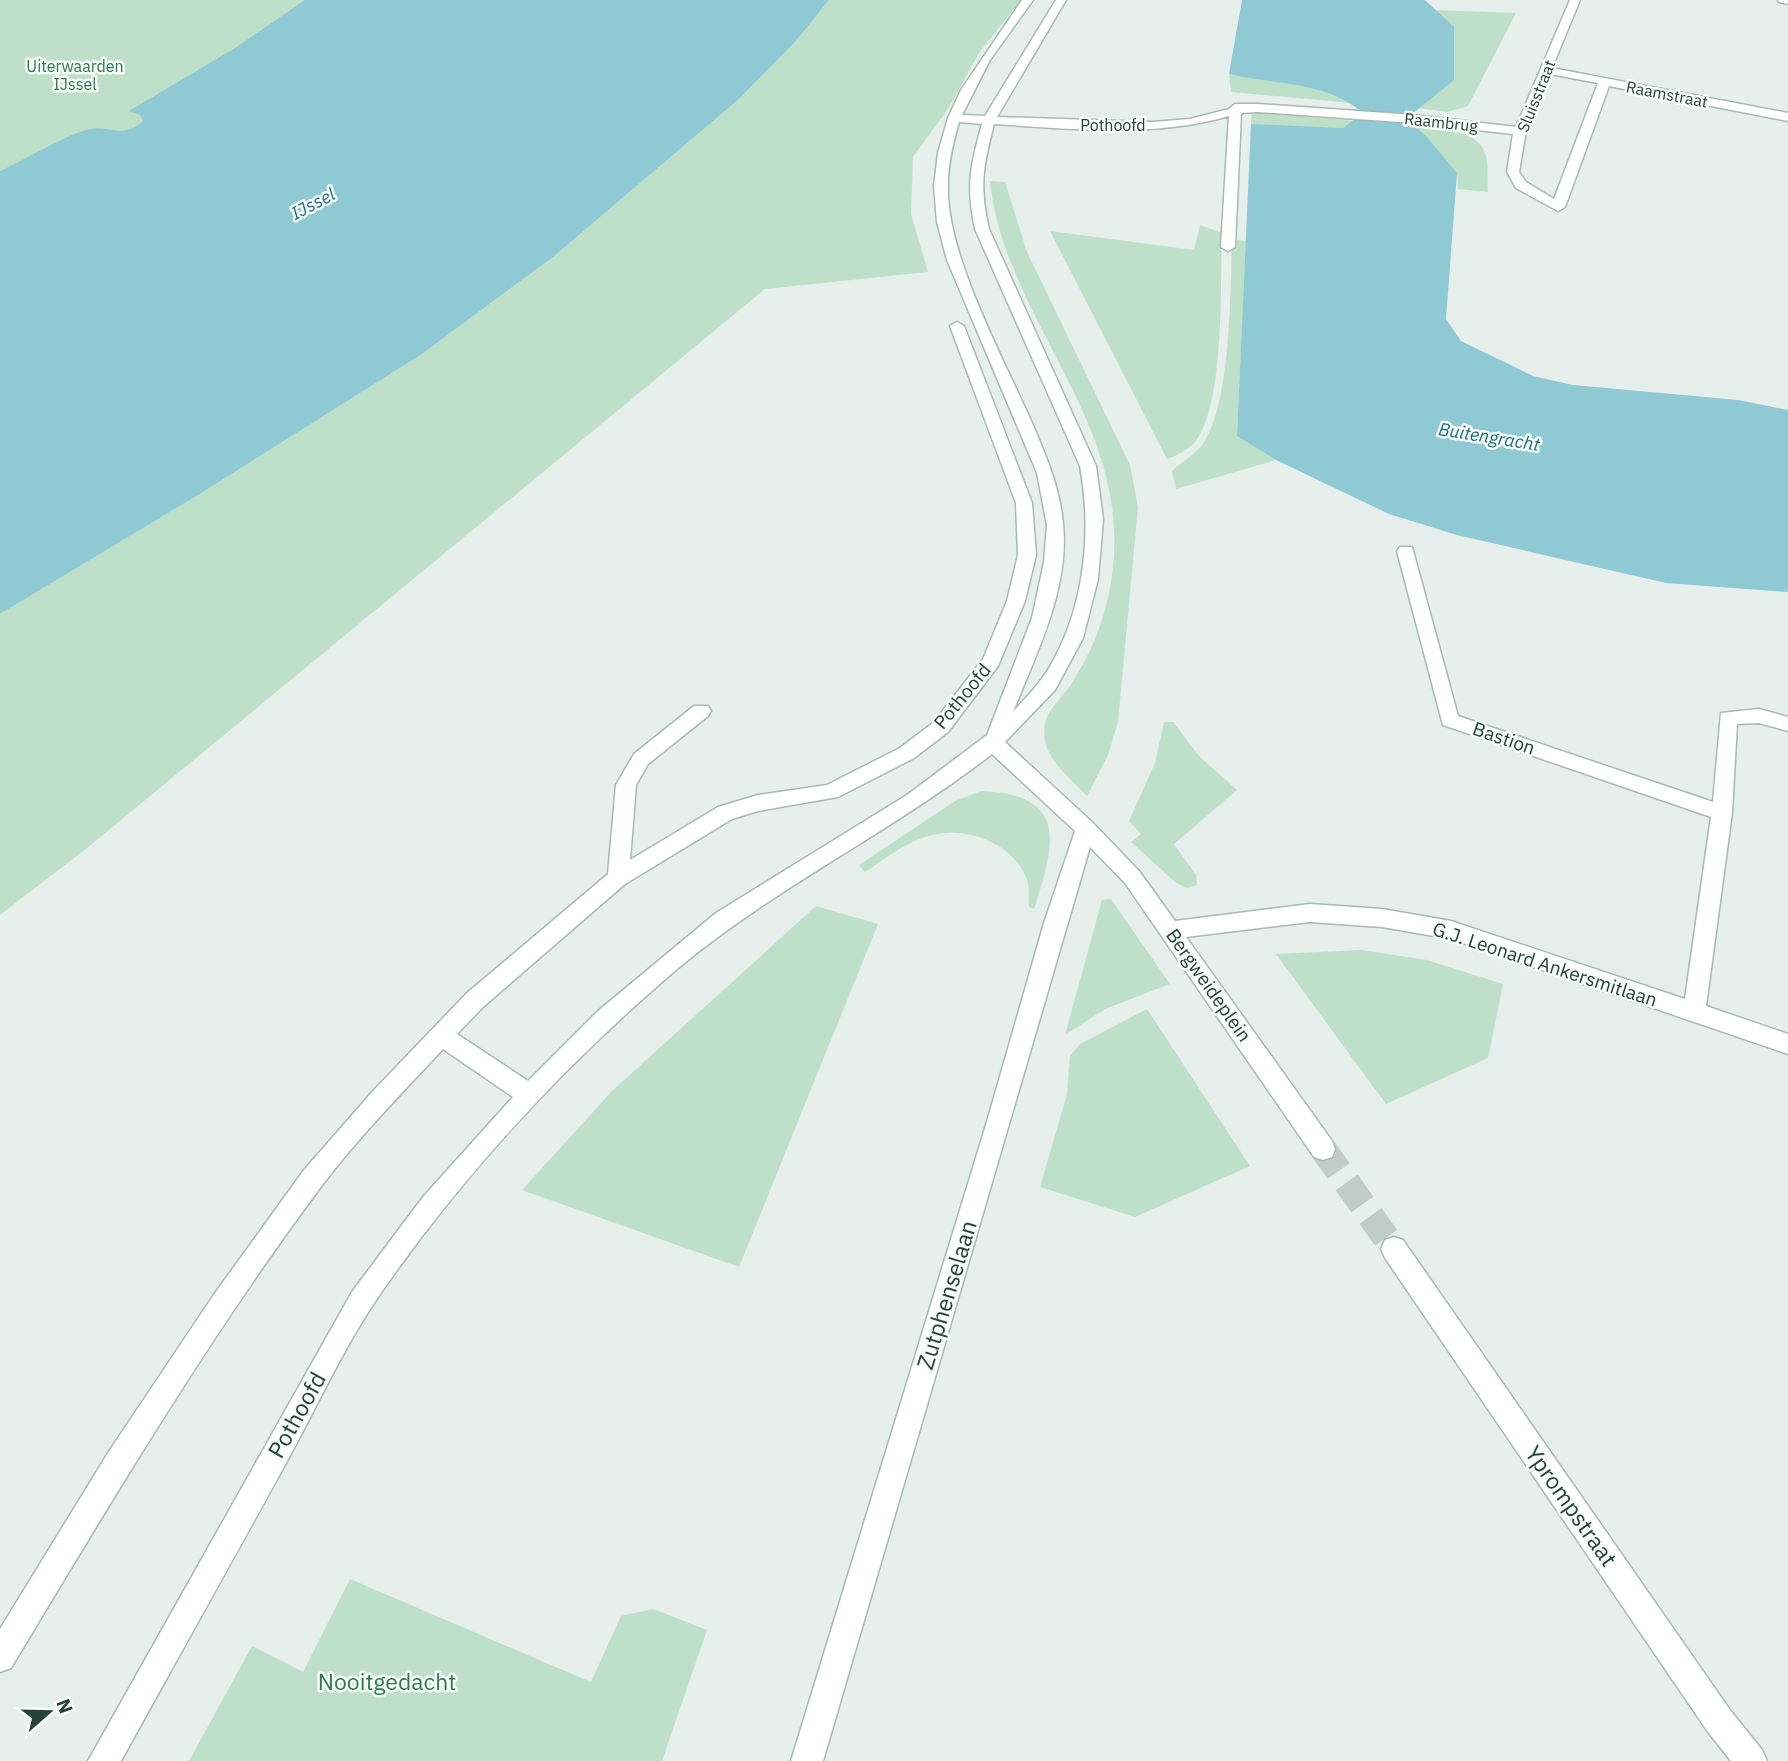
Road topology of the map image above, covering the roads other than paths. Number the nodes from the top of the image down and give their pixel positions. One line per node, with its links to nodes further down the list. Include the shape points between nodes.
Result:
1 (1028, 0): 9 (street, Pothoofd, via 973,80)
2 (1061, 0): 10 (street, Pothoofd)
3 (1575, 0): 4 (street, Sluisstraat)
4 (1547, 71): 5 (street, Raamstraat); 11 (street, Sluisstraat)
5 (1604, 82): 8 (street, Raamstraat); 11 (street, Sluisstraat, via 1558,208 1521,185 1513,172)
6 (1236, 108): 7 (street, Pothoofd); 10 (street, Pothoofd, via 1177,124); 12 (street)
7 (1362, 114): 11 (street, Raambrug)
8 (1788, 117)
9 (954, 118): 10 (street, Pothoofd); 17 (street, Pothoofd, via 940,171 942,227 1045,473 1055,525 1053,562 1041,618)
10 (989, 120): 17 (street, Pothoofd, via 975,173 982,229 1088,466 1097,518 1083,601 1066,653 1052,680)
11 (1520, 131)
12 (1228, 247)
13 (957, 326): 20 (street, Pothoofd, via 1024,503 1027,555 1016,601 991,661 941,727 907,753 831,792 725,813)
14 (1406, 551): 18 (street, Bastion, via 1450,720)
15 (701, 711): 20 (street, via 641,759 626,785)
16 (1788, 724): 18 (street, via 1759,716 1728,718)
17 (991, 741): 19 (street); 25 (street, Pothoofd, via 889,815 727,917 611,1013)
18 (1722, 813): 22 (street)
19 (1086, 829): 21 (street, Bergweideplein, via 1132,877); 30 (street, Zutphenselaan)
20 (618, 878): 23 (street, Pothoofd, via 475,1000)
21 (1172, 930): 22 (street, G.J. Leonard Ankersmitlaan, via 1310,913 1382,918 1451,930); 26 (street, Bergweideplein)
22 (1694, 1012): 24 (street, G.J. Leonard Ankersmitlaan)
23 (442, 1036): 25 (street); 28 (street, Pothoofd, via 313,1178 222,1305 118,1463)
24 (1788, 1044)
25 (530, 1096): 29 (street, Pothoofd, via 372,1284)
26 (1323, 1149)
27 (1394, 1250): 31 (street, Yprompstraat)
28 (0, 1657)
29 (104, 1761)
30 (807, 1761)
31 (1751, 1761)

